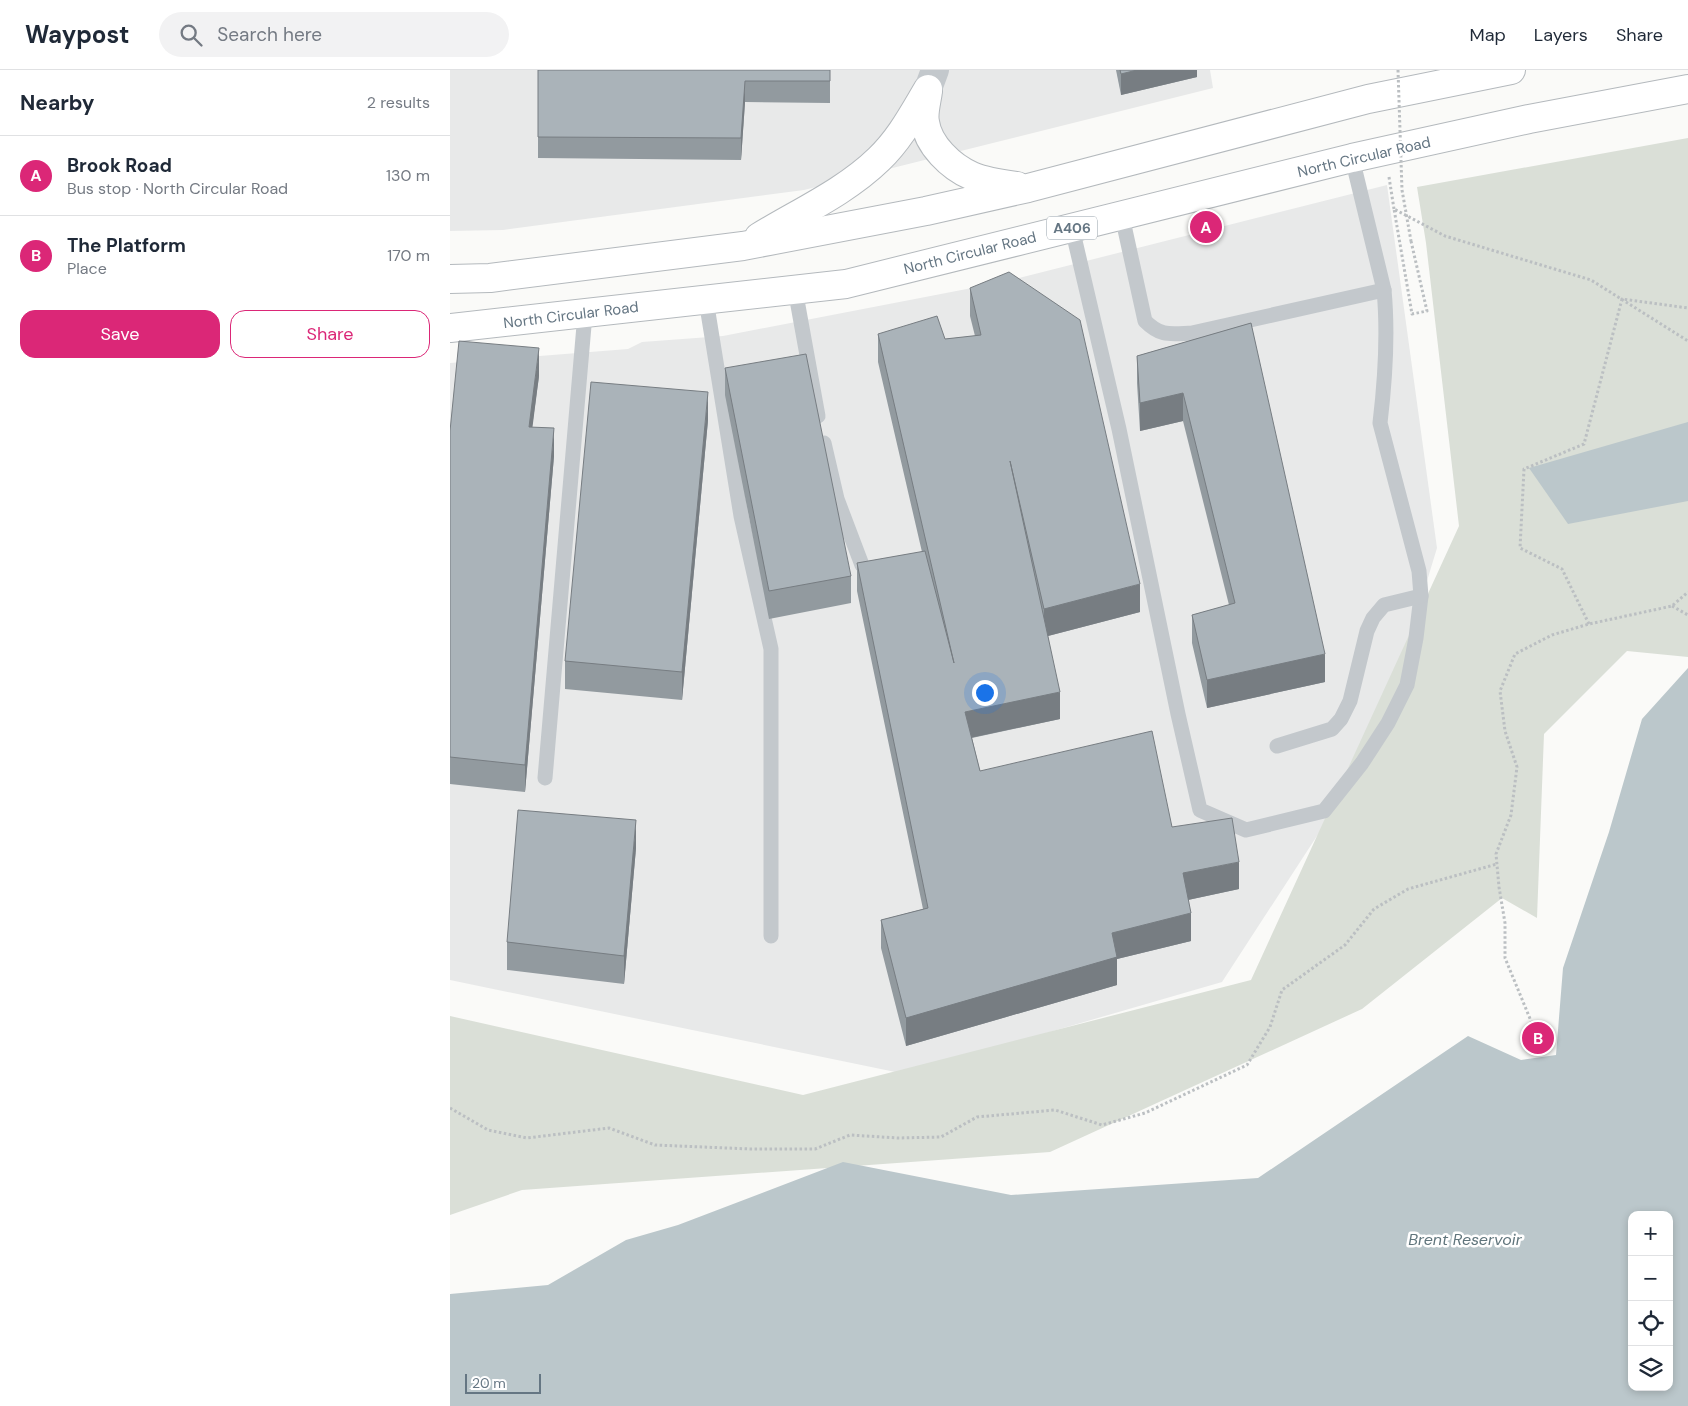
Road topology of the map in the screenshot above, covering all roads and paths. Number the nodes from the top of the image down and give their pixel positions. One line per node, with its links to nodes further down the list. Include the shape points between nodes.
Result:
1 (1398, 70): 8 (path, bridge, via 1402,190 1427,311 1412,314)
2 (1511, 70): 7 (highway, via 1368,99)
3 (932, 80): 7 (highway, via 924,121 931,140 942,154 971,176); 11 (highway, via 902,132 880,158 846,186)
4 (1688, 89): 5 (highway, North Circular Road / A406)
5 (1385, 151): 6 (highway, North Circular Road / A406); 8 (path)
6 (1352, 158): 9 (highway, North Circular Road / A406); 14 (lane)
7 (1028, 188): 11 (highway)
8 (1394, 208): 15 (path, via 1445,236 1591,280)
9 (1122, 216): 10 (highway, North Circular Road / A406); 14 (lane, via 1145,321 1155,331 1192,333)
10 (1072, 228): 13 (highway, North Circular Road / A406, via 846,284); 23 (lane, via 1119,428 1200,810 1246,830 1324,811 1388,723 1407,685)
11 (743, 246): 12 (highway, via 490,278)
12 (450, 279)
13 (795, 290): 16 (highway, North Circular Road / A406); 21 (lane, via 835,490)
14 (1384, 290): 23 (lane, via 1386,310 1380,423 1419,571)
15 (1622, 299): 17 (path); 20 (path); 26 (path, via 1584,444 1524,469 1520,548 1562,569)
16 (706, 300): 18 (highway, North Circular Road / A406); 30 (lane, via 741,516 771,649)
17 (1688, 308)
18 (585, 314): 19 (highway, North Circular Road / A406); 28 (lane)
19 (450, 328)
20 (1688, 341)
21 (862, 565)
22 (1688, 592): 24 (path)
23 (1421, 596): 27 (lane, via 1384,605 1373,618 1350,701 1332,729)
24 (1672, 606): 25 (path); 26 (path)
25 (1688, 615)
26 (1589, 624): 29 (path, via 1552,635 1515,654 1500,691 1505,731 1517,767 1511,816 1496,854)
27 (1277, 746)
28 (545, 778)
29 (1497, 864): 31 (path, via 1505,923 1505,958 1538,1038); 32 (path, via 1408,889 1374,909 1345,946 1282,990 1270,1027 1248,1065 1145,1113 1102,1126 1055,1110 978,1117 941,1136 850,1135 815,1149 751,1149 655,1145 609,1128 527,1138 488,1130)
30 (771, 936)
31 (1537, 1034)
32 (450, 1108)

